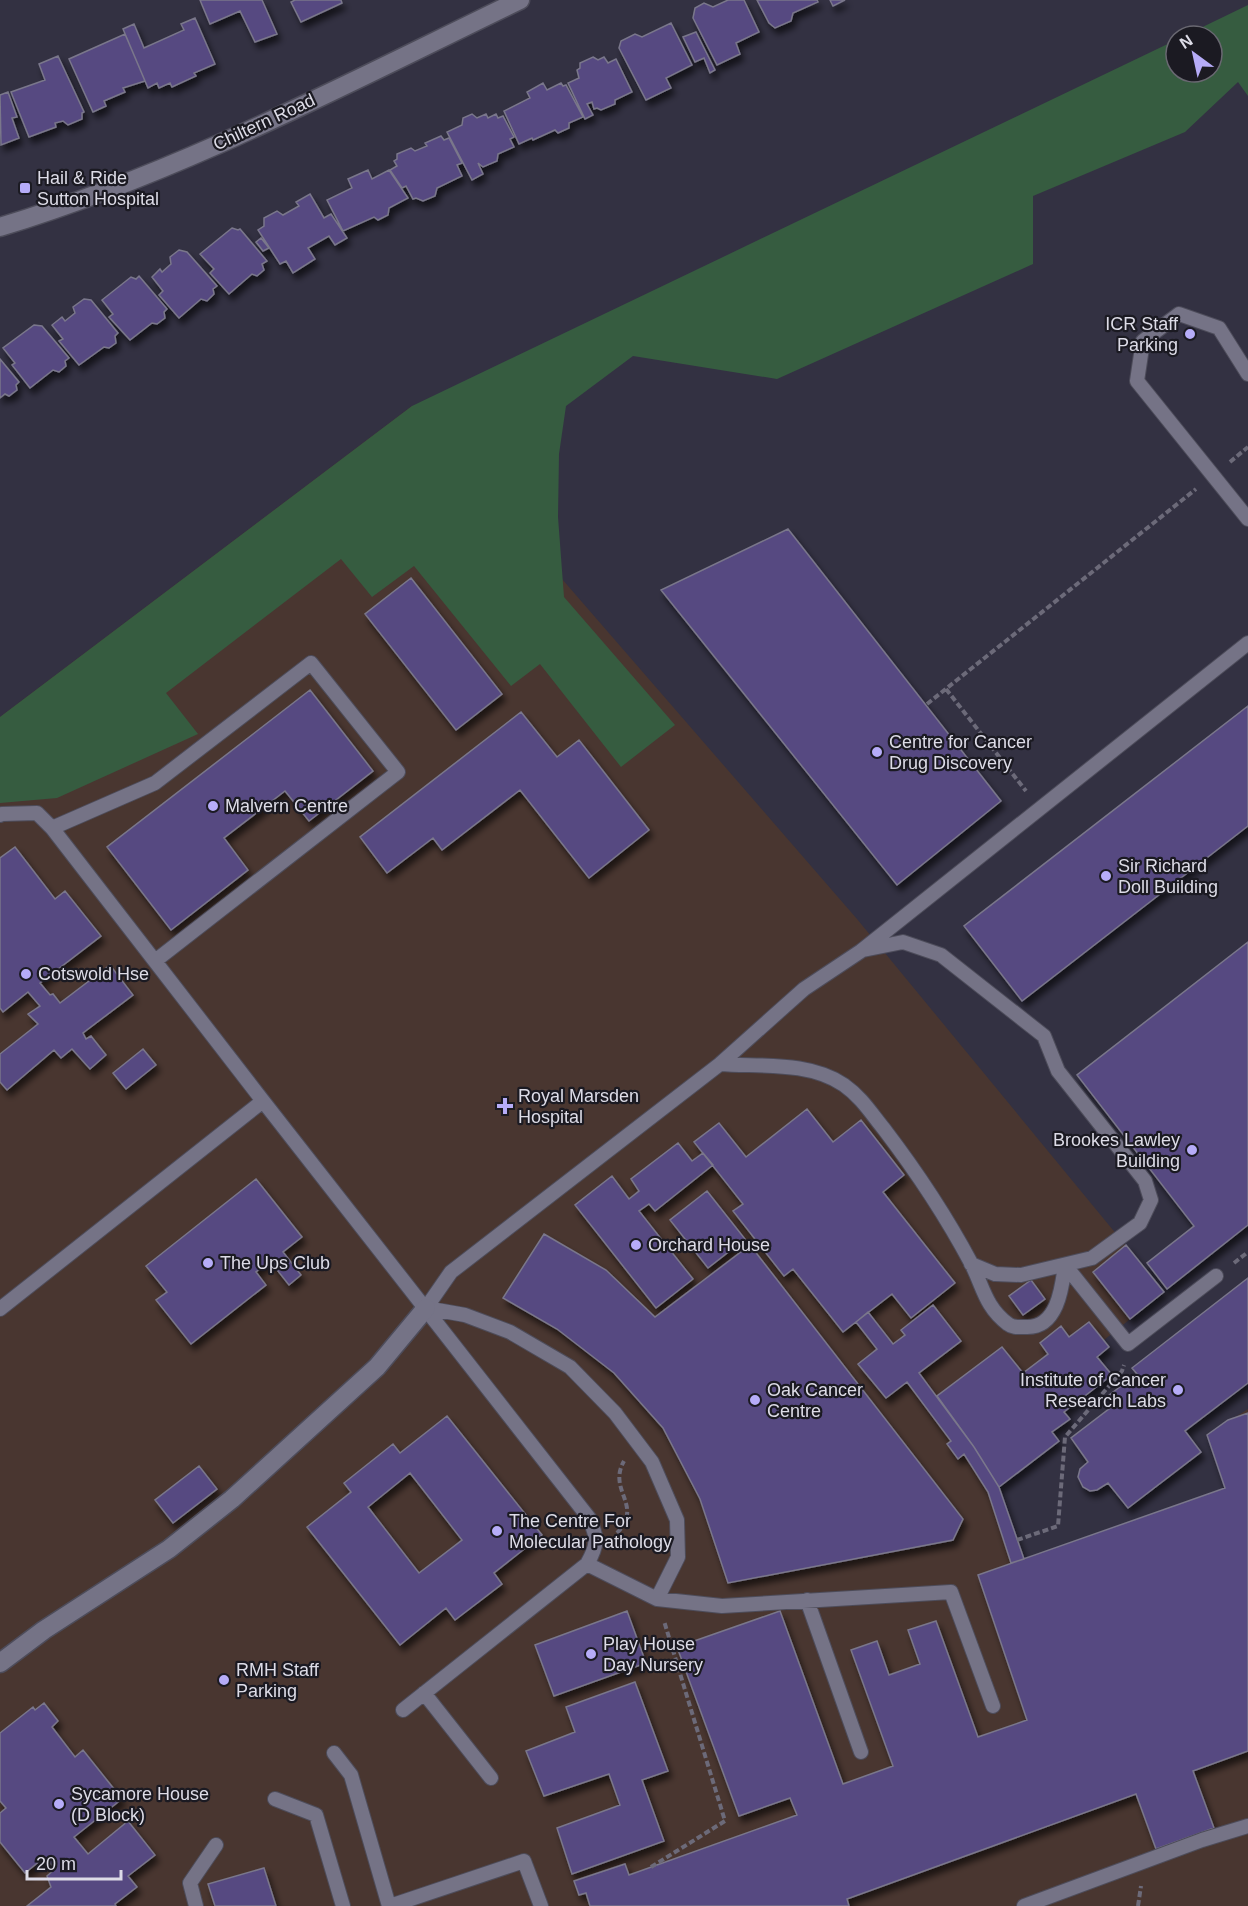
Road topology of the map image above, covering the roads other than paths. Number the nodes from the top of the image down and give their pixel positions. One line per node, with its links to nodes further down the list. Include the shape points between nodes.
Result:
1 (520, 0): 2 (street, Chiltern Road, via 193,155 116,187)
2 (0, 227)
3 (1248, 374): 4 (lane, via 1219,328 1179,314 1143,341 1137,381)
4 (1248, 519)
5 (1248, 643): 8 (lane)
6 (0, 816): 7 (lane, via 37,813)
7 (52, 828): 9 (lane); 9 (lane, via 155,783 311,663 398,772)
8 (861, 951): 10 (lane, via 804,989); 13 (lane, via 903,942 941,955 1044,1036 1058,1071 1144,1181 1151,1200 1140,1222 1092,1258)
9 (155, 961): 11 (lane)
10 (720, 1064): 12 (lane, via 805,1070 843,1084 860,1098 915,1169); 15 (lane, via 451,1272)
11 (263, 1101): 15 (lane); 16 (lane)
12 (971, 1264): 13 (lane, via 995,1274 1022,1275); 13 (lane, via 995,1313 1011,1326 1032,1327 1049,1318 1058,1303)
13 (1065, 1265): 14 (lane, via 1128,1344)
14 (1216, 1276)
15 (426, 1308): 17 (lane, via 589,1518 596,1548); 18 (lane, via 465,1315 510,1332 570,1367 615,1413 652,1462 677,1521 678,1557); 20 (street, via 377,1367 232,1499 170,1549)
16 (0, 1309)
17 (587, 1564): 18 (lane); 21 (lane)
18 (657, 1599): 19 (lane, via 722,1606)
19 (807, 1600): 22 (lane, via 951,1592); 24 (lane)
20 (0, 1663)
21 (424, 1693): 23 (lane); 26 (lane)
22 (993, 1706)
23 (403, 1710)
24 (861, 1752)
25 (334, 1753): 32 (lane, via 351,1775)
26 (491, 1778)
27 (275, 1799): 31 (lane, via 316,1815)
28 (1248, 1826): 34 (lane)
29 (216, 1845): 30 (lane, via 190,1883)
30 (196, 1906)
31 (343, 1906)
32 (390, 1906): 33 (lane, via 524,1861)
33 (541, 1906)
34 (1024, 1906)

